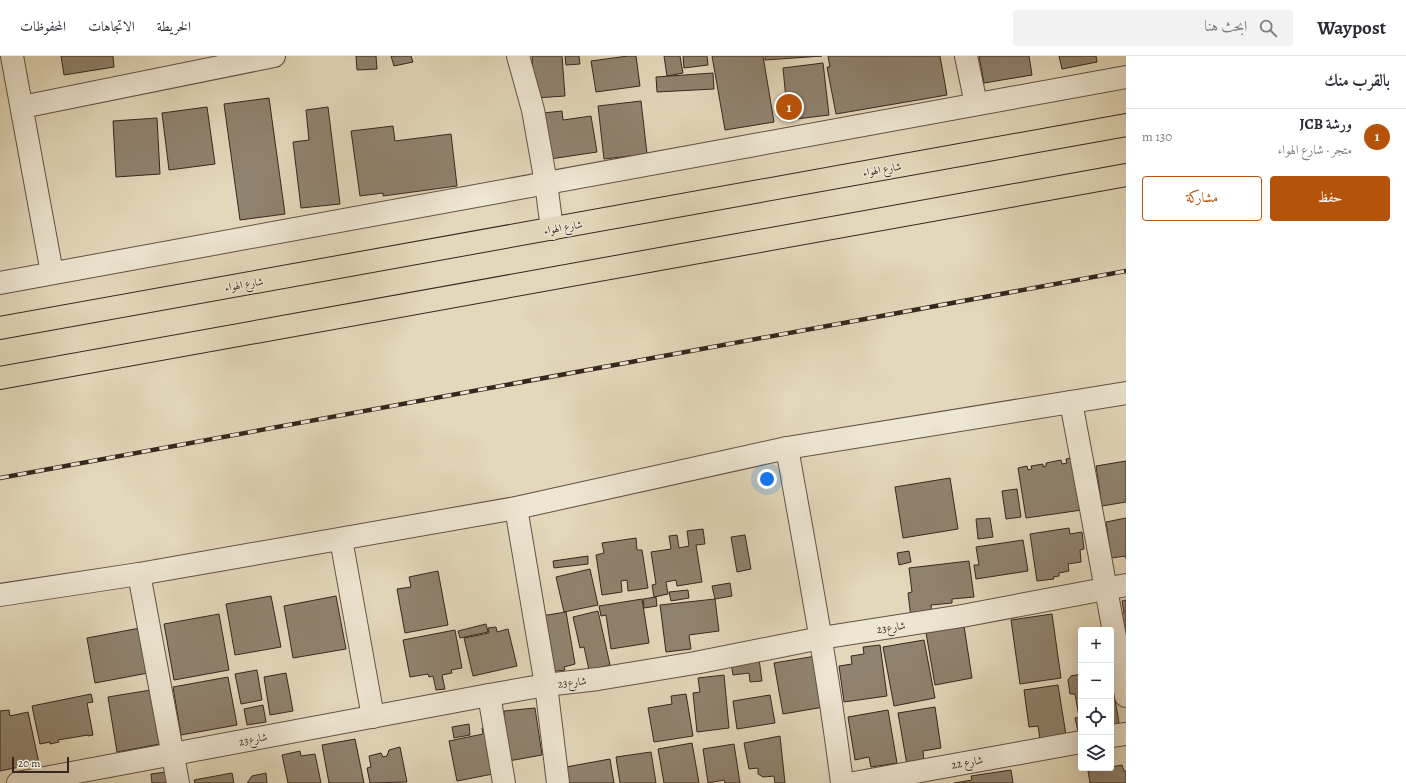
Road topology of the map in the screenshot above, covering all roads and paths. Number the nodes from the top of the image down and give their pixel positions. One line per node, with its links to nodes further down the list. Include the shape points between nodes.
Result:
1 (12, 56): 7 (street)
2 (274, 56): 7 (street)
3 (518, 56): 10 (street, via 533,110)
4 (966, 56): 6 (street)
5 (1126, 77): 6 (street)
6 (976, 104): 10 (street)
7 (22, 107): 12 (street)
8 (1126, 125): 11 (highway, شارع الهواء)
9 (1126, 175): 15 (highway)
10 (546, 183): 11 (street); 12 (street)
11 (552, 229): 14 (highway, شارع الهواء)
12 (52, 273): 13 (street)
13 (0, 283)
14 (0, 328)
15 (0, 378)
16 (1126, 393): 17 (street)
17 (1071, 402): 18 (street); 22 (street)
18 (787, 448): 19 (street); 24 (street)
19 (516, 508): 20 (street); 25 (street)
20 (342, 539): 21 (street); 28 (street)
21 (139, 574): 23 (street); 32 (street)
22 (1116, 587): 24 (street, شارع23, via 962,616); 27 (street)
23 (0, 595)
24 (821, 638): 25 (street, شارع23, via 688,664); 37 (street)
25 (546, 685): 26 (street, شارع23); 36 (street)
26 (489, 695): 28 (street, شارع23); 35 (street)
27 (1126, 696)
28 (373, 716): 32 (street, شارع23)
29 (1126, 734): 30 (street)
30 (1114, 736)
31 (1078, 743): 38 (street, شارع 22)
32 (173, 754): 33 (street, شارع23); 34 (street)
33 (18, 783)
34 (178, 783)
35 (504, 783)
36 (558, 783)
37 (842, 783)
38 (854, 783)

